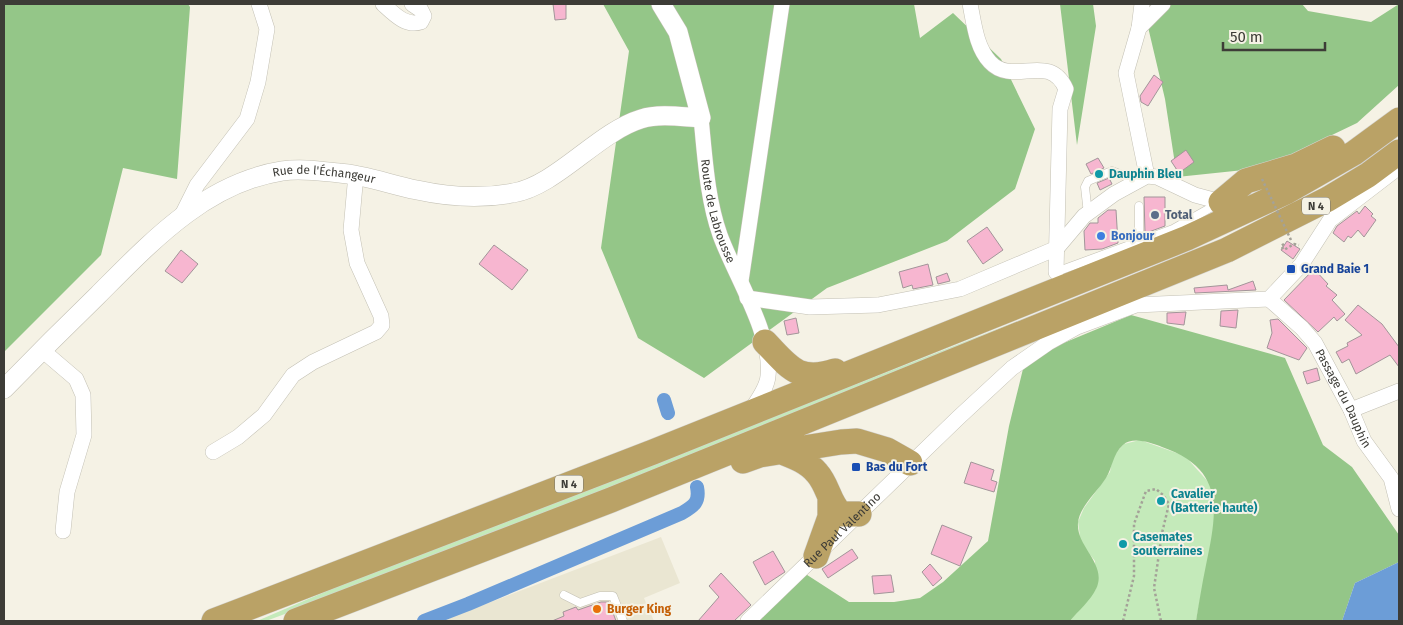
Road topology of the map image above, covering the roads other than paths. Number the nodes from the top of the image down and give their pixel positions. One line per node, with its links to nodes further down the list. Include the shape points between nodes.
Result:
1 (260, 4): 20 (street, via 267,29 258,82 247,119 196,185)
2 (384, 4): 3 (street, via 407,23 421,22 424,16)
3 (412, 4)
4 (661, 4): 11 (street, Route de Labrousse, via 678,32)
5 (782, 4): 24 (street)
6 (970, 4): 23 (street, via 977,38 989,61 1000,70 1054,73 1066,89 1060,109)
7 (1142, 4): 9 (street)
8 (1163, 4): 9 (street)
9 (1139, 28): 16 (street, via 1126,73)
10 (1399, 113): 17 (highway, via 1296,166 1246,181)
11 (701, 118): 15 (street, Rue de l'Échangeur, via 642,118 623,126 545,180 516,193 453,196); 24 (street, Route de Labrousse, via 708,184 720,234)
12 (1399, 120): 29 (highway, N 4, via 1354,153 1286,192 1187,238)
13 (1399, 152): 22 (highway, N 4, via 1328,199)
14 (1399, 167): 26 (street, via 1330,220 1301,265)
15 (356, 174): 20 (street, Rue de l'Échangeur, via 305,170 260,176 212,196); 36 (street, via 351,230 356,263 381,316 382,325 376,332 293,375 264,415 238,437)
16 (1142, 178): 17 (street, via 1157,177 1195,195); 19 (street); 19 (lane, via 1112,171 1088,181 1085,187)
17 (1221, 202): 21 (lane, via 1173,229)
18 (1139, 206): 21 (lane)
19 (1088, 214): 23 (street)
20 (181, 217): 30 (street, Rue de l'Échangeur)
21 (1138, 242): 23 (lane)
22 (1226, 250): 27 (highway, via 1211,267); 40 (highway, N 4)
23 (1057, 260): 25 (street, via 960,288 878,305 810,308); 29 (highway)
24 (740, 282): 25 (street, Route de Labrousse)
25 (747, 298): 28 (street, Route de Labrousse)
26 (1269, 299): 27 (street, Rue Paul Valentino); 34 (street, Passage du Dauphin, via 1315,343)
27 (1136, 305): 38 (street, Rue Paul Valentino, via 1077,327 1012,368)
28 (765, 342): 31 (highway, via 792,370 815,377); 35 (street, Route de Labrousse, via 768,375)
29 (923, 345): 31 (highway, N 4)
30 (42, 350): 32 (street, Rue de l'Échangeur); 43 (street, via 76,379 83,395 84,435 70,480)
31 (877, 363): 35 (highway, N 4)
32 (4, 389)
33 (1399, 391): 34 (street)
34 (1351, 410): 41 (street, Passage du Dauphin, via 1364,441 1391,478)
35 (749, 414): 46 (highway, N 4)
36 (213, 452)
37 (782, 452): 38 (highway, via 857,441 887,450); 39 (highway, via 800,459 817,473); 40 (highway, via 760,455)
38 (910, 463): 42 (street, Rue Paul Valentino)
39 (830, 498): 42 (highway, via 841,514); 44 (highway, via 830,517)
40 (611, 500): 47 (highway, N 4)
41 (1399, 509)
42 (859, 514): 44 (street, Rue Paul Valentino)
43 (62, 531)
44 (816, 556): 49 (street, Rue Paul Valentino)
45 (564, 595): 48 (lane, via 580,603 600,596 612,596)
46 (214, 621)
47 (296, 621)
48 (623, 621)
49 (748, 621)

